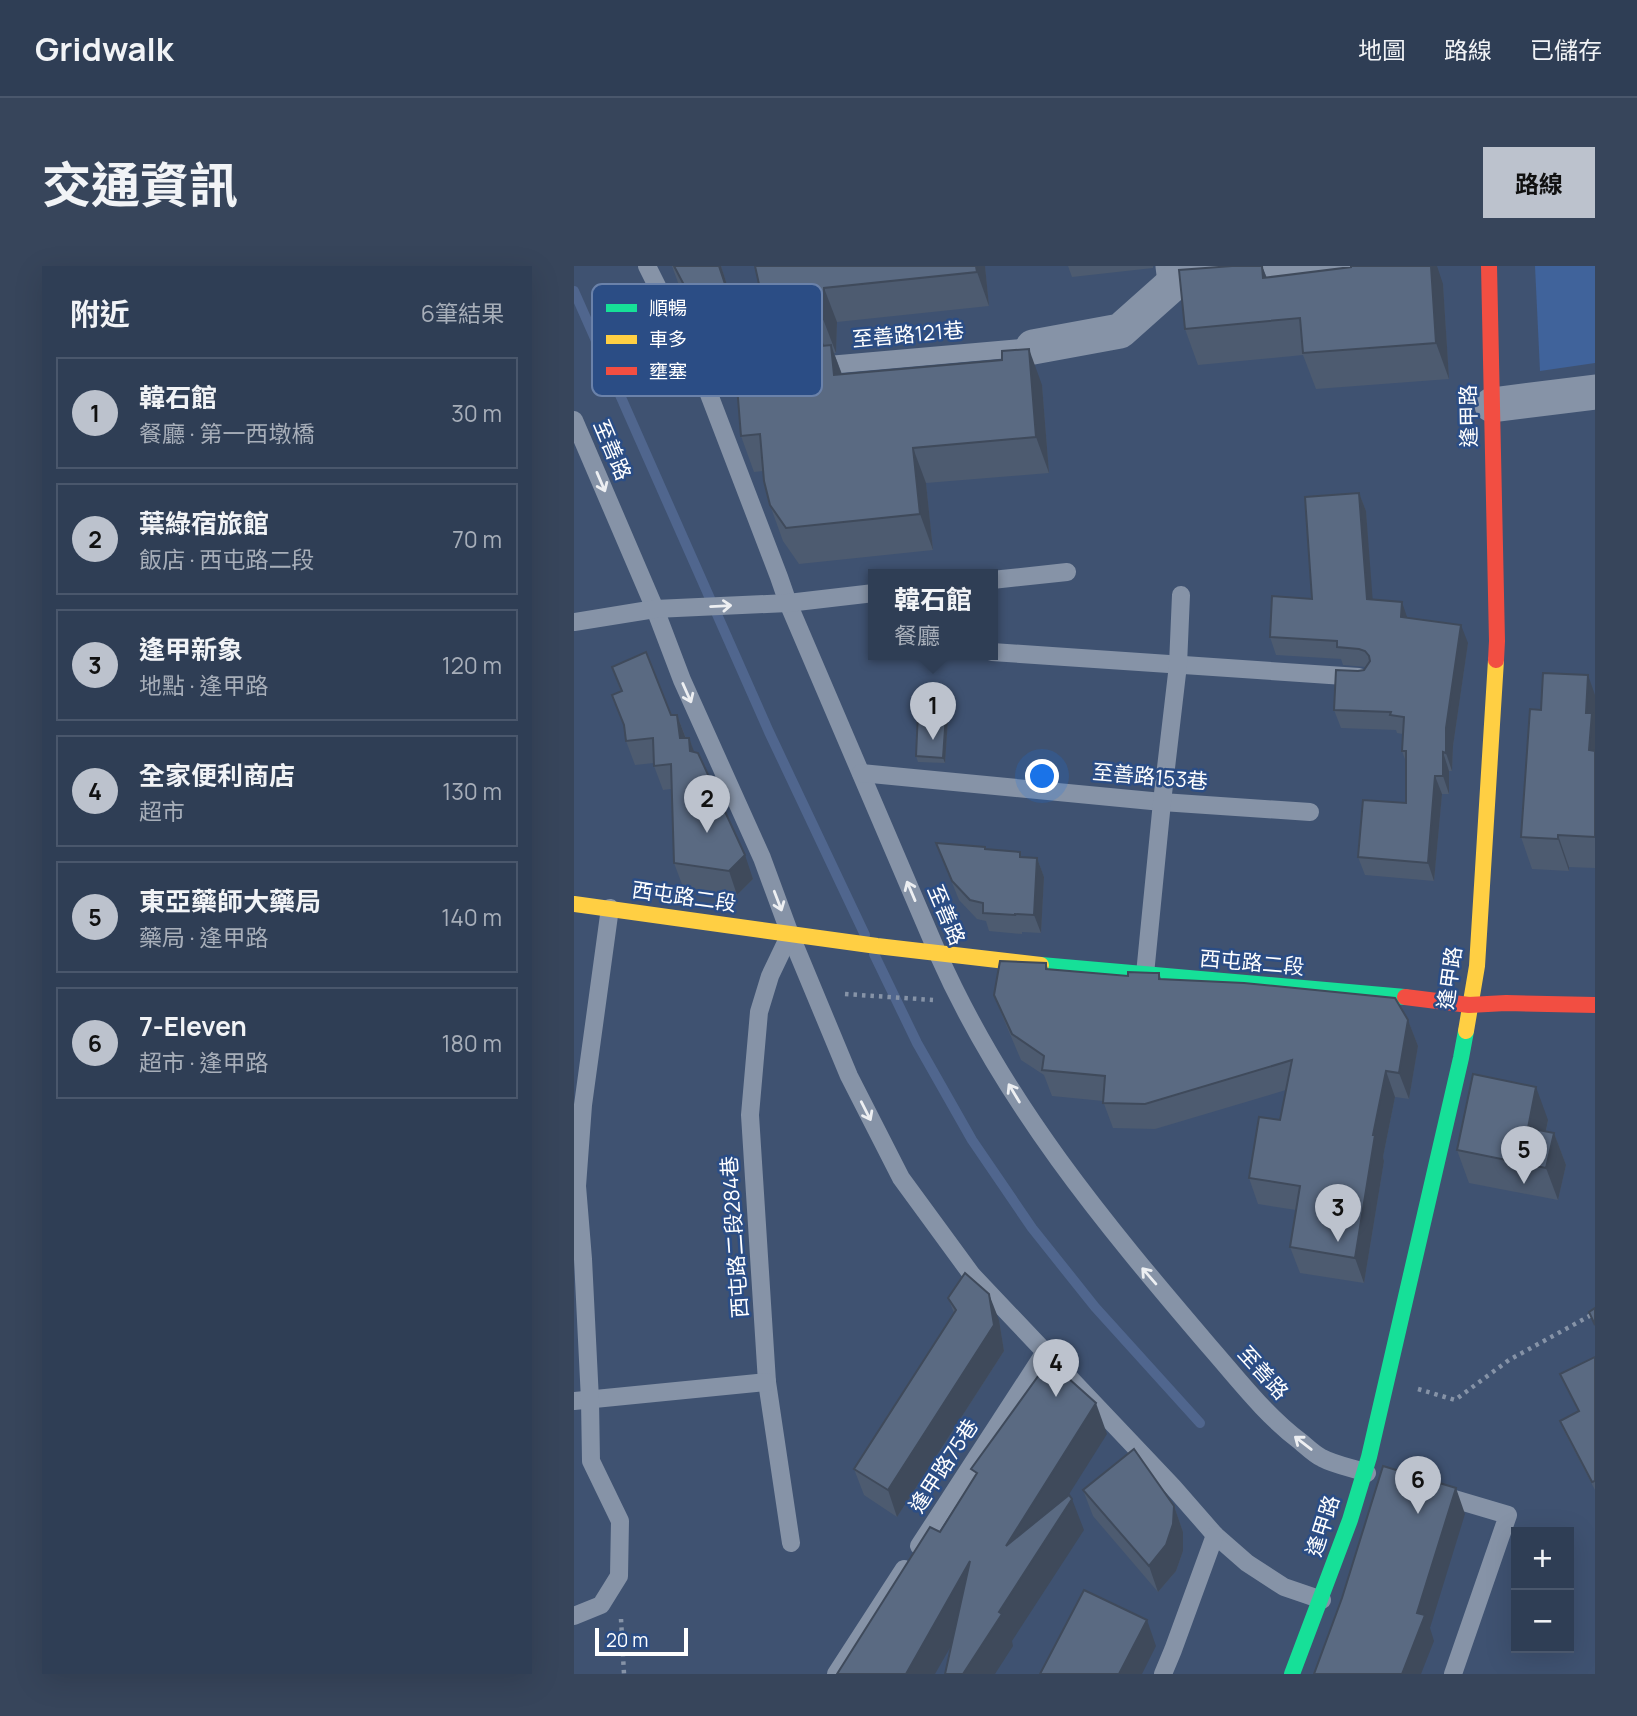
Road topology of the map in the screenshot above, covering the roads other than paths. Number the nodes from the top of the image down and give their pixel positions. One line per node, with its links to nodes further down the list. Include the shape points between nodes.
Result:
1 (647, 266): 5 (lane, 至善路)
2 (1419, 266): 4 (street)
3 (1489, 266): 10 (street, 逢甲路)
4 (1174, 274): 6 (street, via 1120,331)
5 (656, 284)
6 (1033, 347): 7 (lane, 至善路121巷)
7 (822, 366)
8 (1595, 392): 10 (street)
9 (710, 396): 16 (lane, 至善路)
10 (1492, 405): 30 (street, 逢甲路, via 1496,674 1477,966)
11 (574, 420): 17 (lane, 至善路, one-way to 17)
12 (1068, 572): 13 (lane)
13 (998, 579)
14 (868, 594): 16 (lane)
15 (1181, 595): 20 (lane)
16 (788, 603): 17 (lane, one-way to 16); 22 (lane, 至善路)
17 (655, 609): 18 (lane); 27 (lane, 至善路, one-way to 27)
18 (574, 622)
19 (998, 652): 20 (lane)
20 (1178, 665): 21 (lane); 23 (lane)
21 (1365, 678)
22 (861, 773): 23 (lane, 至善路153巷); 28 (lane, 至善路, one-way to 22)
23 (1162, 802): 24 (lane, 至善路153巷); 29 (lane)
24 (1310, 812)
25 (574, 904): 26 (street, 西屯路二段)
26 (610, 908): 27 (street, 西屯路二段); 32 (lane)
27 (790, 934): 28 (street, 西屯路二段); 34 (lane, 至善路, one-way to 34, via 849,1076 901,1178 972,1275); 35 (lane, 西屯路二段284巷, via 759,1012 750,1115)
28 (938, 954): 29 (street, 西屯路二段); 38 (lane, 至善路, one-way to 28, via 1321,1458 1281,1426 1133,1257 1023,1108 971,1022)
29 (1145, 974): 30 (street, 西屯路二段)
30 (1469, 1005): 31 (street, 西屯路二段); 38 (street, 逢甲路, via 1461,1058)
31 (1595, 1005)
32 (575, 1186): 33 (lane)
33 (578, 1260): 36 (lane)
34 (1045, 1352): 41 (lane, 至善路); 45 (lane, 逢甲路75巷)
35 (767, 1382): 36 (lane); 42 (lane, 西屯路二段284巷)
36 (582, 1400): 37 (lane)
37 (583, 1461): 44 (lane, via 620,1521 619,1576 601,1605)
38 (1364, 1471): 39 (lane, 至善路); 43 (street, 逢甲路)
39 (1386, 1479)
40 (1422, 1489): 48 (lane, via 1508,1515)
41 (1215, 1535): 43 (lane, 至善路, via 1284,1587); 46 (lane)
42 (791, 1543)
43 (1322, 1600): 47 (street, 逢甲路)
44 (574, 1616)
45 (836, 1674)
46 (1163, 1674)
47 (1293, 1674)
48 (1453, 1674)

